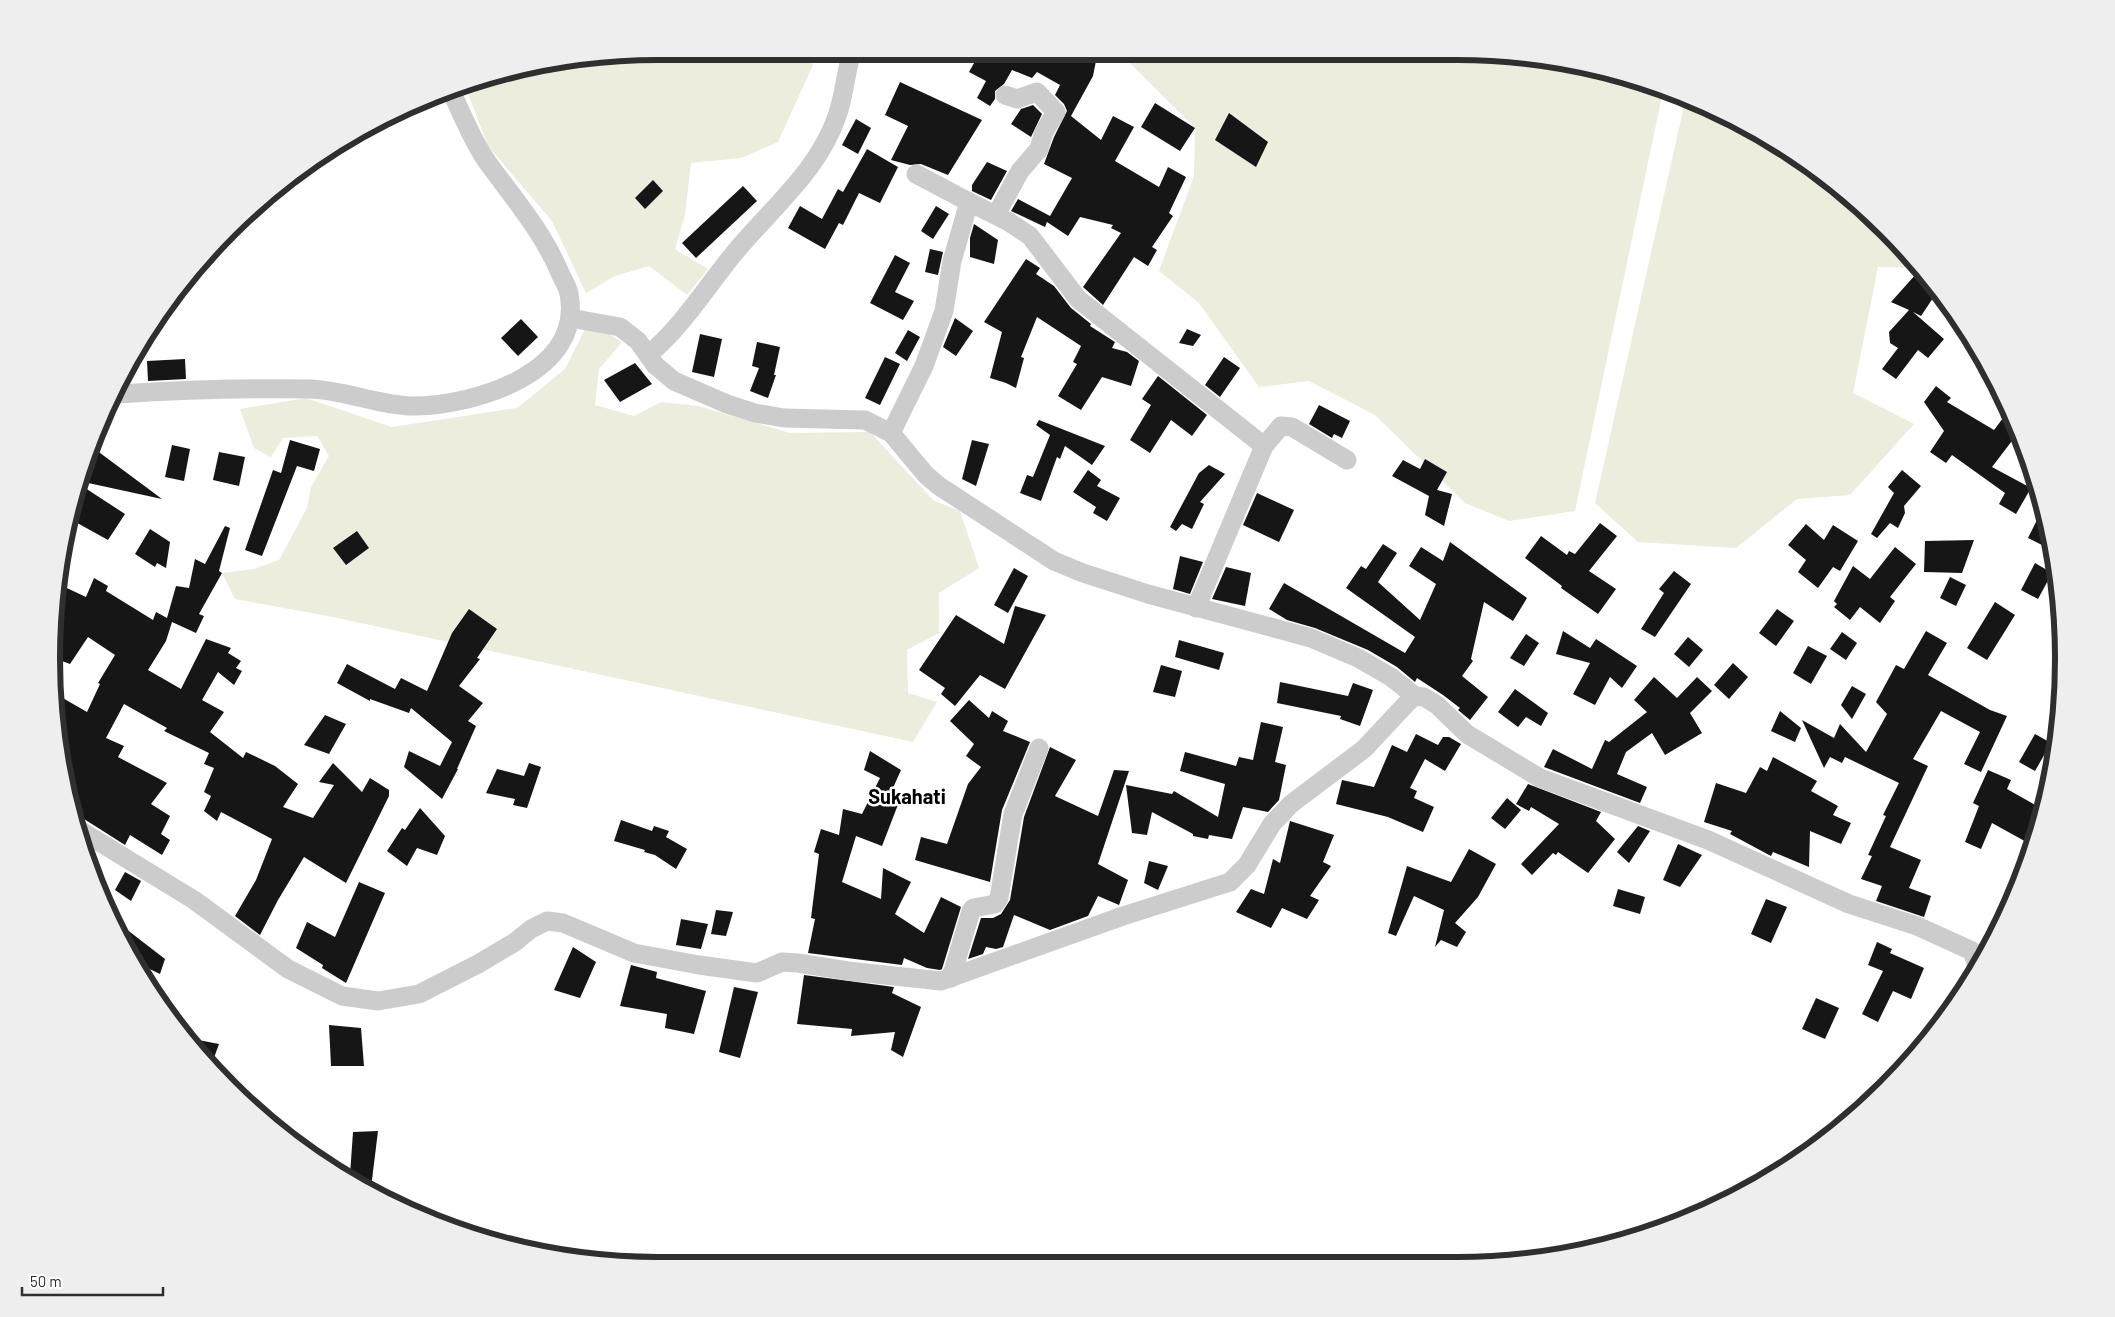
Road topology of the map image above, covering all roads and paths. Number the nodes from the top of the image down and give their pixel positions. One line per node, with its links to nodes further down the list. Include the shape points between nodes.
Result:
1 (850, 60): 8 (street, via 838,116 818,153 785,199 745,240 670,336)
2 (1004, 95): 6 (street, via 1017,100 1037,92 1056,112 1044,132 1039,149 1020,171)
3 (454, 97): 7 (street, via 487,162 517,199 550,250 569,294)
4 (916, 174): 5 (street)
5 (969, 202): 6 (street); 10 (street, via 952,260 944,311 924,366)
6 (996, 215): 11 (street, via 1030,236 1078,299)
7 (570, 318): 8 (street, via 620,327 638,341); 9 (street, via 563,342 543,364 496,392 465,401 414,406 314,389 214,388)
8 (648, 355): 10 (street, via 674,381 755,413 784,418 865,420)
9 (122, 394)
10 (891, 433): 13 (street, via 939,486 1054,561)
11 (1264, 446): 12 (street, via 1281,426 1292,427); 13 (street)
12 (1347, 460)
13 (1196, 608): 14 (street, via 1311,638 1358,658)
14 (1415, 696): 17 (street, via 1437,705 1467,734 1540,778 1708,840 1849,904 1917,926 1972,951); 18 (street, via 1364,749 1291,804 1272,824 1247,865 1230,882 1123,916)
15 (1039, 748): 18 (street, via 1013,814 999,898 995,904 971,911)
16 (87, 835): 18 (street, via 194,900 288,969 342,996 378,1001 420,994 478,964 547,921 563,923 634,953 699,965 756,973 790,962 904,978 941,981)
17 (1975, 959)
18 (951, 978)

